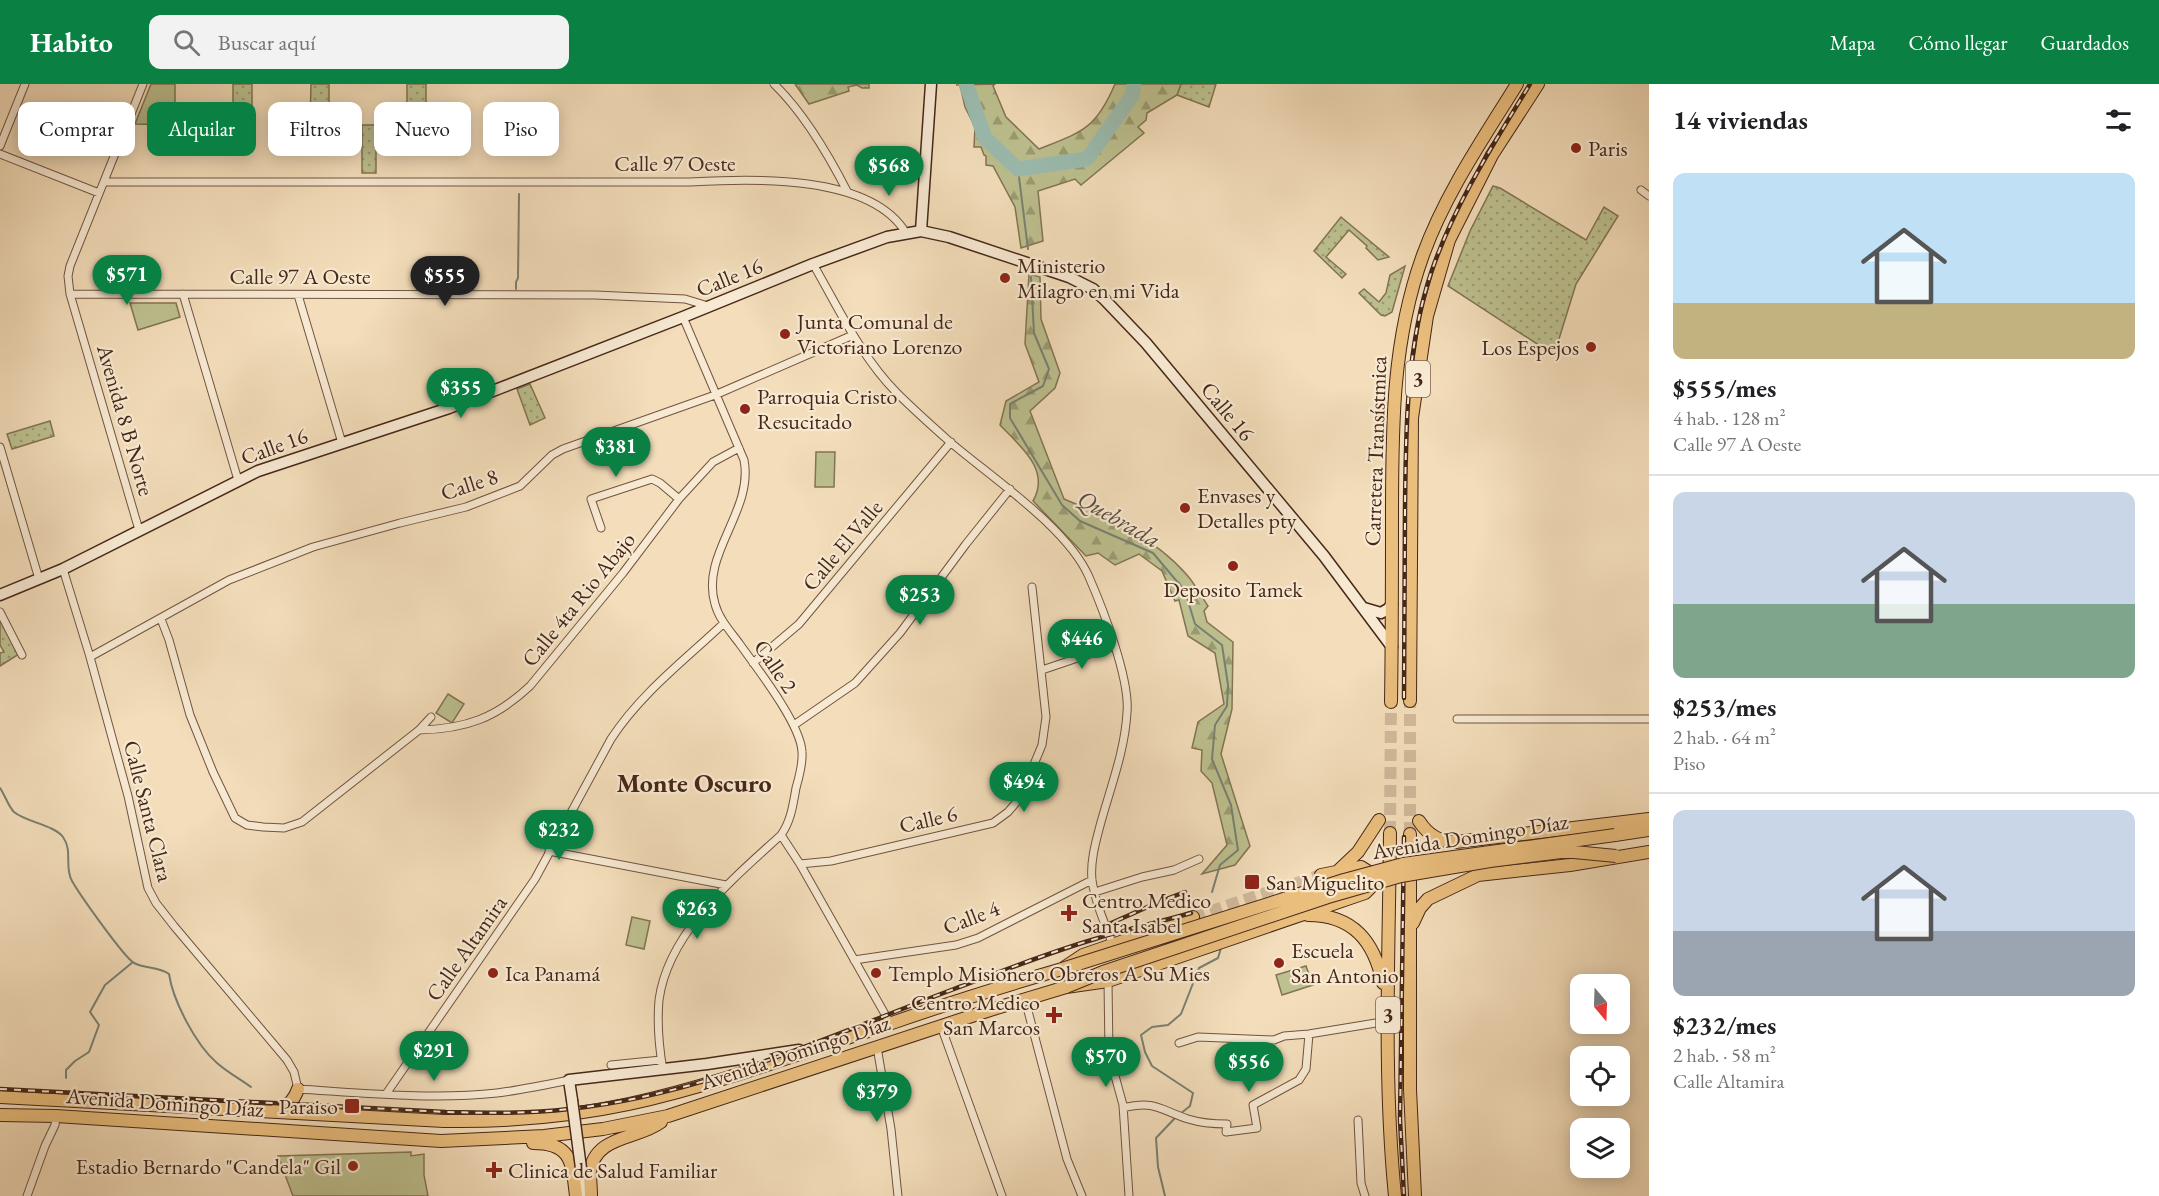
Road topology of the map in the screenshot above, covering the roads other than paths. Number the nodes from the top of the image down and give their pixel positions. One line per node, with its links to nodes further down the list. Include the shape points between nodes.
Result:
1 (25, 84): 7 (street)
2 (143, 84): 9 (street, Avenida 8 B Norte)
3 (774, 84): 11 (street, via 800,115)
4 (931, 84): 14 (main road)
5 (1517, 84): 37 (main road, Carretera Transístmica / 3, via 1430,238 1411,293 1401,336 1392,425)
6 (1538, 84): 48 (main road, Carretera Transístmica / 3, via 1492,155 1449,240 1427,316 1412,418)
7 (0, 146)
8 (0, 154): 12 (street)
9 (105, 182): 11 (street, Calle 97 Oeste, via 729,180 791,182); 12 (street, Avenida 8 B Norte)
10 (1641, 190): 13 (street)
11 (847, 191): 15 (street, Calle 97 Oeste, via 882,207)
12 (99, 193): 17 (street, Avenida 8 B Norte, via 70,266)
13 (1649, 196)
14 (921, 231): 15 (main road, Calle 16); 38 (main road, Calle 16, via 1069,277 1099,294 1152,351)
15 (906, 233): 16 (main road, Calle 16)
16 (813, 264): 20 (main road, Calle 16); 22 (street)
17 (70, 294): 18 (street, Calle 97 A Oeste); 32 (street, Avenida 8 B Norte)
18 (183, 294): 19 (street, Calle 97 A Oeste); 28 (street)
19 (298, 295): 20 (street, Calle 97 A Oeste, via 595,295 685,299); 25 (street)
20 (709, 306): 21 (main road, Calle 16)
21 (683, 317): 23 (street, Calle 2); 25 (main road, Calle 16, via 449,408)
22 (854, 335): 23 (street, Calle 8); 24 (street, via 895,391)
23 (715, 395): 27 (street, Calle 2); 40 (street, Calle 8, via 563,449 520,486 495,497 313,547 229,580)
24 (951, 442): 29 (street); 46 (street, Calle El Valle, via 799,624)
25 (342, 443): 28 (main road, Calle 16)
26 (0, 447): 34 (street)
27 (739, 448): 30 (street, Calle 4ta Rio Abajo, via 713,462); 41 (street, Calle 2, via 746,471 744,493 719,553 713,585 716,608)
28 (238, 480): 32 (main road, Calle 16)
29 (1010, 489): 42 (street, via 1079,559); 53 (street, via 900,633 855,683)
30 (679, 499): 31 (street, via 652,479 591,499); 54 (street, Calle 4ta Rio Abajo, via 518,699 497,713 456,729)
31 (601, 528)
32 (139, 530): 33 (main road, Calle 16)
33 (63, 569): 34 (main road, Calle 16); 45 (street, Calle Santa Clara)
34 (39, 579): 36 (main road, Calle 16)
35 (1032, 587): 47 (street, Calle 6)
36 (0, 596)
37 (1392, 604): 38 (main road, via 1381,613); 43 (main road, Carretera Transístmica / 3)
38 (1364, 608): 43 (main road, Calle 16)
39 (0, 612): 44 (street)
40 (161, 619): 45 (street, Calle 8); 54 (street, via 190,715 213,772 236,818 247,825 284,828 302,822)
41 (724, 623): 46 (street, Calle 2); 63 (street, Calle Altamira, via 625,717)
42 (1113, 646): 47 (street); 71 (street, via 1124,678 1127,711 1119,761 1095,845)
43 (1392, 647): 49 (main road, Carretera Transístmica / 3)
44 (22, 655)
45 (90, 657): 94 (street, Calle Santa Clara, via 128,796 148,888 174,926 287,1060)
46 (753, 663): 53 (street, Calle 2)
47 (1042, 670): 67 (street, Calle 6, via 1046,717 1042,745 1020,798 1008,812 993,823 831,861)
48 (1410, 701)
49 (1391, 702)
50 (431, 717): 54 (street)
51 (1457, 719): 52 (street)
52 (1649, 719)
53 (794, 725): 61 (street, Calle 2, via 800,739 801,764 789,821)
54 (419, 730)
55 (1649, 819): 62 (main road)
56 (1379, 820): 68 (main road, via 1358,852)
57 (1419, 821): 62 (main road, via 1437,838)
58 (1649, 830): 79 (main road, Avenida Domingo Díaz, bridge, via 1403,864)
59 (1390, 834): 82 (main road, 3)
60 (1410, 834): 76 (main road, 3)
61 (781, 835): 67 (street); 72 (street)
62 (1464, 841): 70 (main road, via 1454,852 1456,866)
63 (549, 851): 72 (street); 95 (street, Calle Altamira, via 516,909)
64 (1649, 852): 65 (main road)
65 (1616, 856): 70 (main road); 81 (main road, Avenida Domingo Díaz, bridge, via 1561,852 1401,876 1328,897)
66 (1199, 859): 73 (street)
67 (800, 864): 78 (street)
68 (1338, 871): 69 (main road); 75 (main road, via 1364,868 1370,875 1370,889)
69 (1322, 875)
70 (1478, 876): 76 (main road, via 1424,902)
71 (1092, 880): 73 (street); 78 (street, Calle 4, via 956,945)
72 (726, 885): 92 (street, via 689,930 662,986 658,1012)
73 (1095, 892): 77 (street)
74 (1193, 917): 77 (main road)
75 (1287, 919): 80 (main road); 82 (main road, via 1326,916 1359,932 1375,955)
76 (1410, 936): 114 (main road, 3)
77 (1113, 945): 79 (main road, via 1083,955)
78 (854, 960): 85 (street)
79 (1062, 969): 85 (main road, Avenida Domingo Díaz)
80 (1108, 981): 81 (main road); 97 (street, via 1109,1054)
81 (1066, 987): 86 (main road, Avenida Domingo Díaz)
82 (1388, 1005): 84 (main road, 3)
83 (1028, 1011): 110 (street, via 1067,1159)
84 (1388, 1021): 87 (street); 113 (main road, 3)
85 (890, 1023): 90 (main road, Avenida Domingo Díaz)
86 (941, 1026): 89 (main road, Avenida Domingo Díaz); 109 (street)
87 (1309, 1034): 88 (street, via 1274,1040 1198,1036); 97 (street, via 1306,1069 1299,1080 1253,1106 1257,1128 1227,1132 1227,1124 1184,1118 1154,1105)
88 (1179, 1044)
89 (877, 1047): 101 (main road, Avenida Domingo Díaz); 108 (street)
90 (817, 1048): 92 (main road); 98 (main road, Avenida Domingo Díaz, via 660,1096 542,1118 484,1122)
91 (611, 1065): 92 (street)
92 (662, 1065): 93 (main road)
93 (569, 1080): 95 (street, via 496,1093); 106 (main road, bridge)
94 (298, 1089): 95 (street); 98 (main road, via 291,1103)
95 (386, 1094)
96 (0, 1097): 98 (main road, Avenida Domingo Díaz)
97 (1123, 1108): 111 (street)
98 (267, 1112)
99 (0, 1115): 100 (main road, Avenida Domingo Díaz)
100 (56, 1116): 103 (main road, Avenida Domingo Díaz, via 441,1140); 104 (street)
101 (668, 1116): 103 (main road, Avenida Domingo Díaz, via 603,1129); 107 (main road, via 658,1125 602,1149 591,1169)
102 (1358, 1120): 112 (street)
103 (491, 1139): 105 (main road, via 561,1148 570,1159)
104 (27, 1196)
105 (576, 1196)
106 (584, 1196)
107 (591, 1196)
108 (898, 1196)
109 (1002, 1196)
110 (1082, 1196)
111 (1129, 1196)
112 (1365, 1196)
113 (1395, 1196)
114 (1415, 1196)

